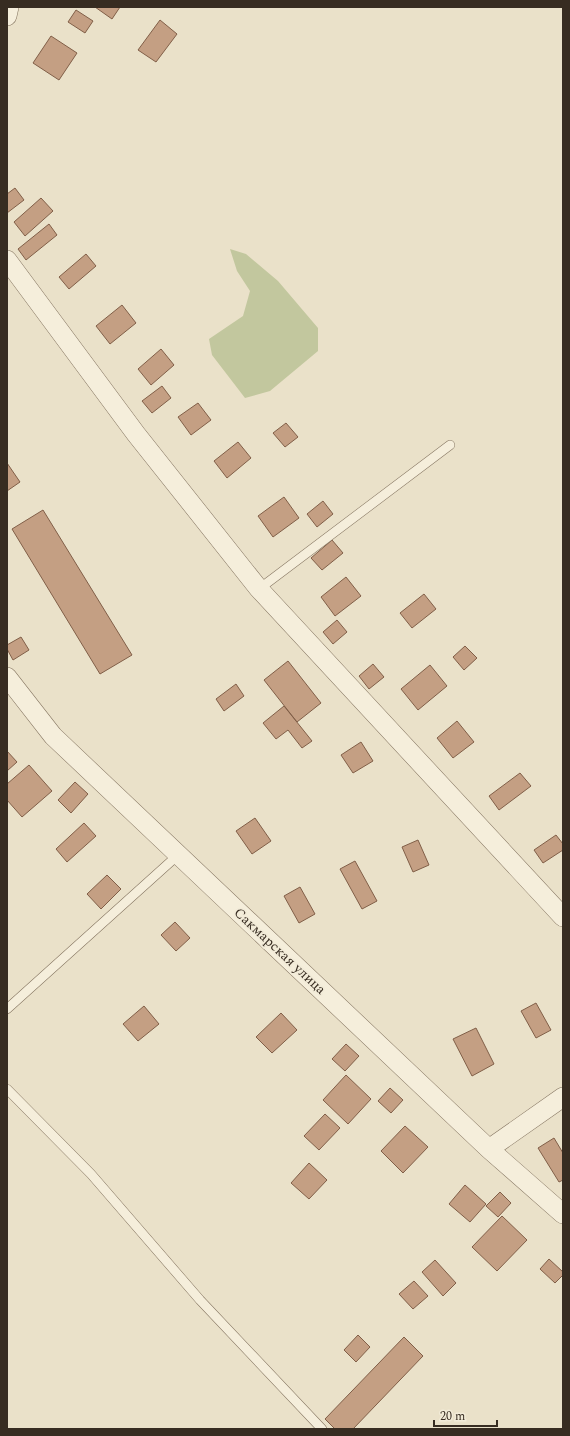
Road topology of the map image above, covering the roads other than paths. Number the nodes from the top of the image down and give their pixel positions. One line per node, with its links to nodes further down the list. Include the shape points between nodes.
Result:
1 (9, 7): 2 (street)
2 (7, 16)
3 (7, 260): 5 (street, via 136,434)
4 (450, 445): 5 (lane)
5 (259, 589): 8 (street)
6 (7, 677): 7 (street, Сакмарская улица, via 53,736)
7 (178, 854): 9 (lane); 12 (street, Сакмарская улица)
8 (563, 917)
9 (7, 1009)
10 (7, 1089): 14 (lane, via 91,1174 200,1300)
11 (562, 1098): 12 (street)
12 (489, 1149): 13 (street, Сакмарская улица)
13 (563, 1214)
14 (322, 1429)

